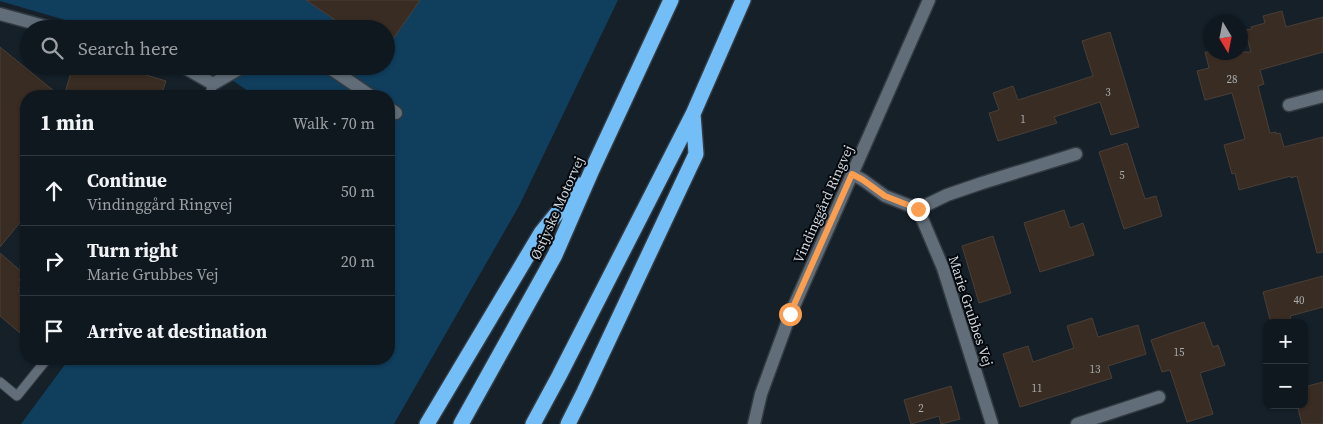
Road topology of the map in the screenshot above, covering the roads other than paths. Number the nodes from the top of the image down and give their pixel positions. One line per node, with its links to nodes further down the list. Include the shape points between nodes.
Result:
1 (670, 0): 15 (highway, Østjyske Motorvej)
2 (743, 0): 13 (highway)
3 (929, 0): 16 (street, Vindinggård Ringvej)
4 (0, 14): 5 (street)
5 (22, 20)
6 (193, 75): 9 (street)
7 (232, 75): 9 (street)
8 (340, 75): 10 (street)
9 (211, 90)
10 (362, 90)
11 (1323, 96): 12 (street)
12 (1289, 105)
13 (693, 114): 23 (highway); 24 (highway, via 696,154)
14 (1076, 154): 17 (street, via 947,195)
15 (592, 170): 21 (highway, via 541,233); 22 (highway, Østjyske Motorvej, via 555,255)
16 (852, 174): 17 (street, via 885,196); 25 (street, Vindinggård Ringvej, via 790,314 761,394)
17 (918, 209): 26 (street, Marie Grubbes Vej, via 943,268)
18 (42, 365): 19 (lane, via 17,396)
19 (0, 382)
20 (1159, 397): 27 (street)
21 (427, 424)
22 (462, 424)
23 (533, 424)
24 (568, 424)
25 (754, 424)
26 (992, 424)
27 (1077, 424)

